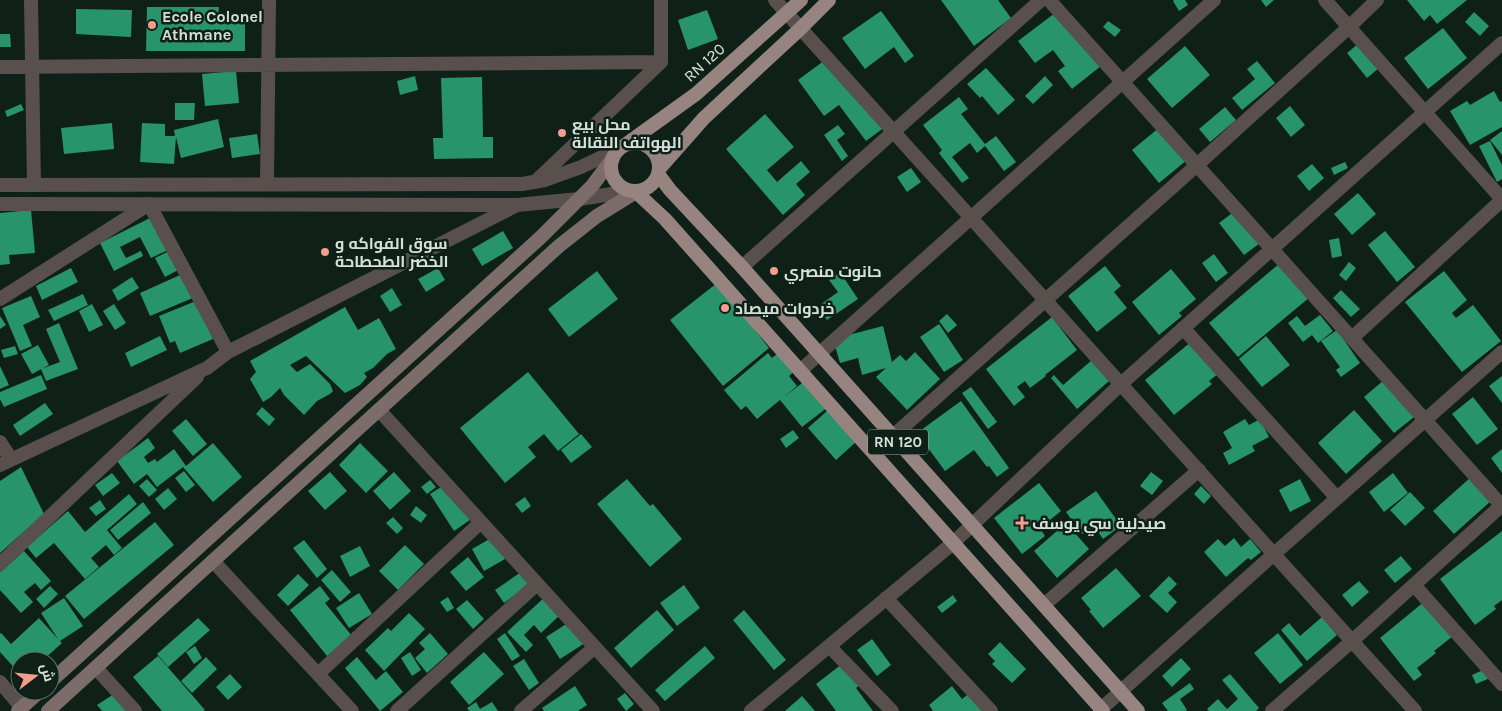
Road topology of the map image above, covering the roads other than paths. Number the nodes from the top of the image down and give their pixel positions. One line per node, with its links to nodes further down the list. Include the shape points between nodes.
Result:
1 (31, 0): 19 (street)
2 (269, 0): 17 (street)
3 (661, 0): 16 (street)
4 (775, 0): 12 (street)
5 (801, 0): 12 (main road, RN 120)
6 (829, 0): 14 (main road)
7 (1041, 0): 22 (street)
8 (1049, 0): 20 (street)
9 (1214, 0): 20 (street)
10 (1325, 0): 13 (street)
11 (1377, 0): 13 (street)
12 (785, 13): 14 (street); 23 (main road, RN 120, via 696,94)
13 (1349, 27): 21 (street); 24 (street)
14 (800, 29): 22 (street); 25 (main road, via 704,118)
15 (1502, 42): 21 (street)
16 (661, 62): 17 (street); 26 (street)
17 (268, 64): 19 (street); 27 (street)
18 (0, 67): 19 (street)
19 (32, 67): 29 (street)
20 (1122, 82): 24 (street); 36 (street)
21 (1426, 112): 32 (street); 37 (street)
22 (893, 132): 36 (street); 38 (street)
23 (619, 151): 25 (main road, via 634,143 650,148 659,161); 26 (street); 30 (main road, via 611,166 612,174 622,188); 31 (main road)
24 (1197, 165): 37 (street); 40 (street)
25 (659, 172): 30 (main road, via 652,185); 38 (main road, RN 120, via 670,190)
26 (535, 182): 27 (street)
27 (267, 184): 29 (street)
28 (0, 185): 29 (street)
29 (34, 185)
30 (634, 191): 31 (street); 47 (main road, RN 120, via 666,219); 49 (main road, via 559,246)
31 (579, 199): 35 (street); 71 (main road)
32 (1502, 199): 42 (street)
33 (0, 204): 34 (street)
34 (149, 204): 35 (street); 39 (street); 43 (street)
35 (517, 205): 43 (street)
36 (970, 217): 40 (street); 45 (street)
37 (1272, 249): 41 (street); 42 (street)
38 (742, 267): 45 (main road, RN 120)
39 (0, 299)
40 (1046, 300): 48 (street); 51 (street)
41 (1183, 328): 48 (street); 55 (street)
42 (1352, 338): 50 (street)
43 (228, 352): 46 (street)
44 (1502, 352): 50 (street)
45 (818, 353): 47 (street); 51 (main road, RN 120)
46 (207, 368): 53 (street); 62 (street)
47 (800, 370): 59 (main road, RN 120)
48 (1122, 384): 54 (street); 58 (street)
49 (379, 410): 57 (street); 61 (main road)
50 (1425, 420): 55 (street); 56 (street)
51 (892, 436): 58 (main road, RN 120)
52 (0, 442): 53 (street)
53 (5, 462)
54 (1198, 470): 60 (street); 66 (street)
55 (1337, 498): 60 (street)
56 (1502, 506): 64 (street)
57 (481, 522): 63 (street); 72 (street)
58 (972, 524): 59 (street); 66 (main road, RN 120)
59 (953, 543): 65 (street); 77 (main road, RN 120)
60 (1274, 554): 67 (street); 75 (street)
61 (214, 561): 70 (main road); 72 (street)
62 (0, 564)
63 (538, 584): 69 (street); 81 (street)
64 (1414, 585): 67 (street); 74 (street)
65 (886, 598): 68 (street); 86 (street)
66 (1044, 605): 75 (main road, RN 120)
67 (1352, 641): 88 (street); 89 (street)
68 (829, 646): 84 (street); 85 (street)
69 (595, 647): 82 (street); 83 (street)
70 (96, 668): 78 (main road); 79 (street)
71 (60, 673)
72 (318, 674): 80 (street)
73 (0, 682): 76 (street)
74 (1502, 684)
75 (1122, 692): 77 (street); 87 (main road, RN 120)
76 (20, 709)
77 (1102, 710)
78 (48, 711)
79 (135, 711)
80 (352, 711)
81 (397, 711)
82 (522, 711)
83 (653, 711)
84 (751, 711)
85 (892, 711)
86 (991, 711)
87 (1138, 711)
88 (1272, 711)
89 (1415, 711)

